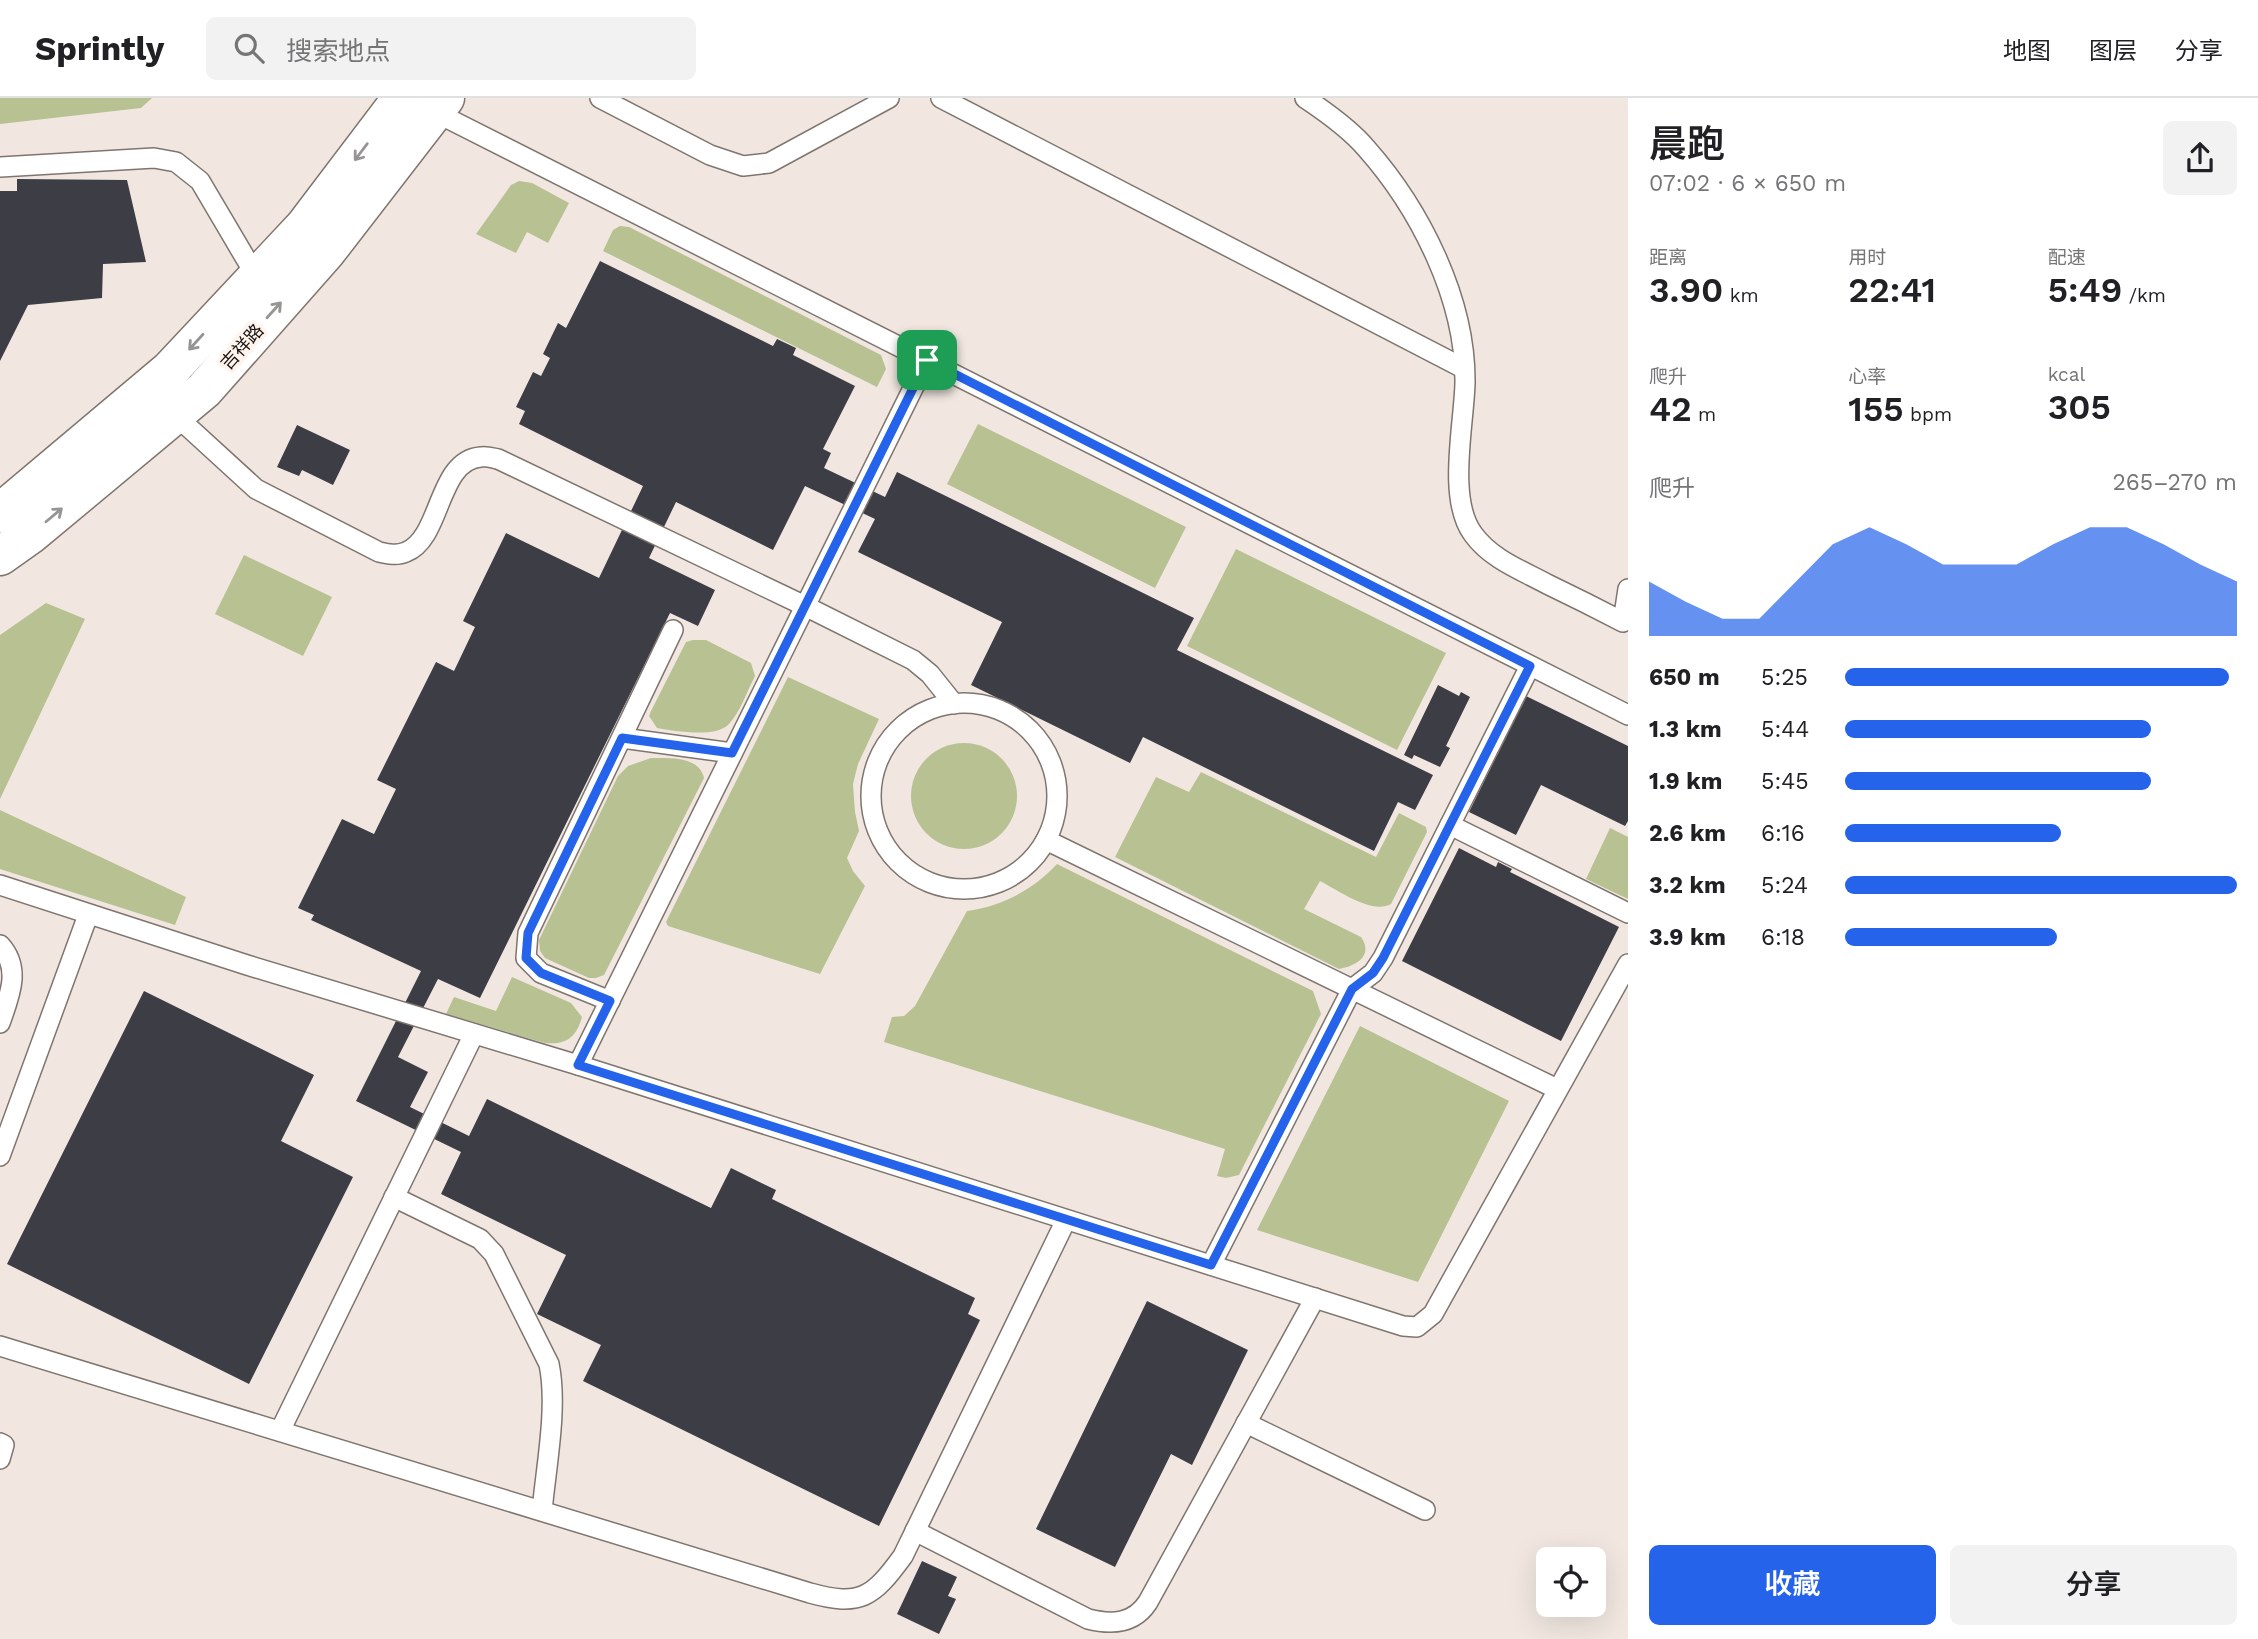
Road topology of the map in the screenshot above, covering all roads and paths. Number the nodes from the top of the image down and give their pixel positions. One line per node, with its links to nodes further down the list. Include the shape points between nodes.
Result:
1 (600, 98): 2 (lane, via 710,155 743,166 769,163)
2 (889, 98)
3 (941, 98): 9 (lane)
4 (1305, 98): 9 (lane, via 1365,146 1428,237 1448,286)
5 (427, 103): 7 (main road, one-way to 7); 8 (lane); 10 (main road, 吉祥路, one-way to 5, via 204,390 327,252)
6 (0, 167): 7 (lane, via 154,158 176,162 200,181)
7 (256, 276): 11 (main road, one-way to 11, via 170,370)
8 (927, 360): 14 (lane); 16 (lane)
9 (1463, 368): 13 (lane, via 1459,474 1461,506 1471,532 1509,564 1623,622)
10 (174, 414): 12 (main road, 吉祥路, one-way to 10); 14 (lane, via 256,489 379,552 397,555 421,542 454,472 468,460 498,459)
11 (0, 513)
12 (0, 556)
13 (1628, 589)
14 (806, 606): 17 (lane, via 913,660); 20 (lane)
15 (673, 631): 19 (lane)
16 (1530, 666): 18 (lane); 21 (lane)
17 (954, 704): 22 (lane, via 995,708 1014,717 1043,747 1057,786 1057,807); 22 (lane, via 914,717 884,747 871,786 871,807 884,846 914,875 933,884 975,889 1014,875)
18 (1628, 715)
19 (622, 738): 20 (lane); 29 (lane, via 528,933 526,958 541,973)
20 (732, 753): 29 (lane)
21 (1450, 825): 24 (lane); 28 (lane, via 1383,958 1373,973)
22 (1046, 840): 28 (lane)
23 (0, 885): 25 (lane)
24 (1628, 913)
25 (88, 915): 31 (lane); 34 (lane)
26 (0, 945): 30 (lane, via 12,963 12,988)
27 (1628, 964): 33 (lane)
28 (1352, 989): 33 (lane); 37 (lane)
29 (610, 1001): 32 (lane)
30 (0, 1023)
31 (474, 1034): 32 (lane); 35 (lane)
32 (578, 1065): 36 (lane)
33 (1557, 1090): 38 (lane, via 1425,1321 1417,1327 1403,1326)
34 (0, 1156)
35 (394, 1197): 41 (lane); 45 (lane, via 480,1239 494,1254 549,1364 552,1401)
36 (1066, 1220): 37 (lane); 46 (lane)
37 (1211, 1265): 38 (lane)
38 (1315, 1298): 40 (lane)
39 (0, 1346): 41 (lane)
40 (1246, 1423): 44 (lane); 46 (lane, via 1149,1602 1132,1620 1088,1619)
41 (280, 1431): 45 (lane)
42 (0, 1443): 43 (lane, via 5,1445)
43 (0, 1459)
44 (1424, 1510)
45 (542, 1511): 46 (lane, via 846,1600 883,1584)
46 (915, 1531)

